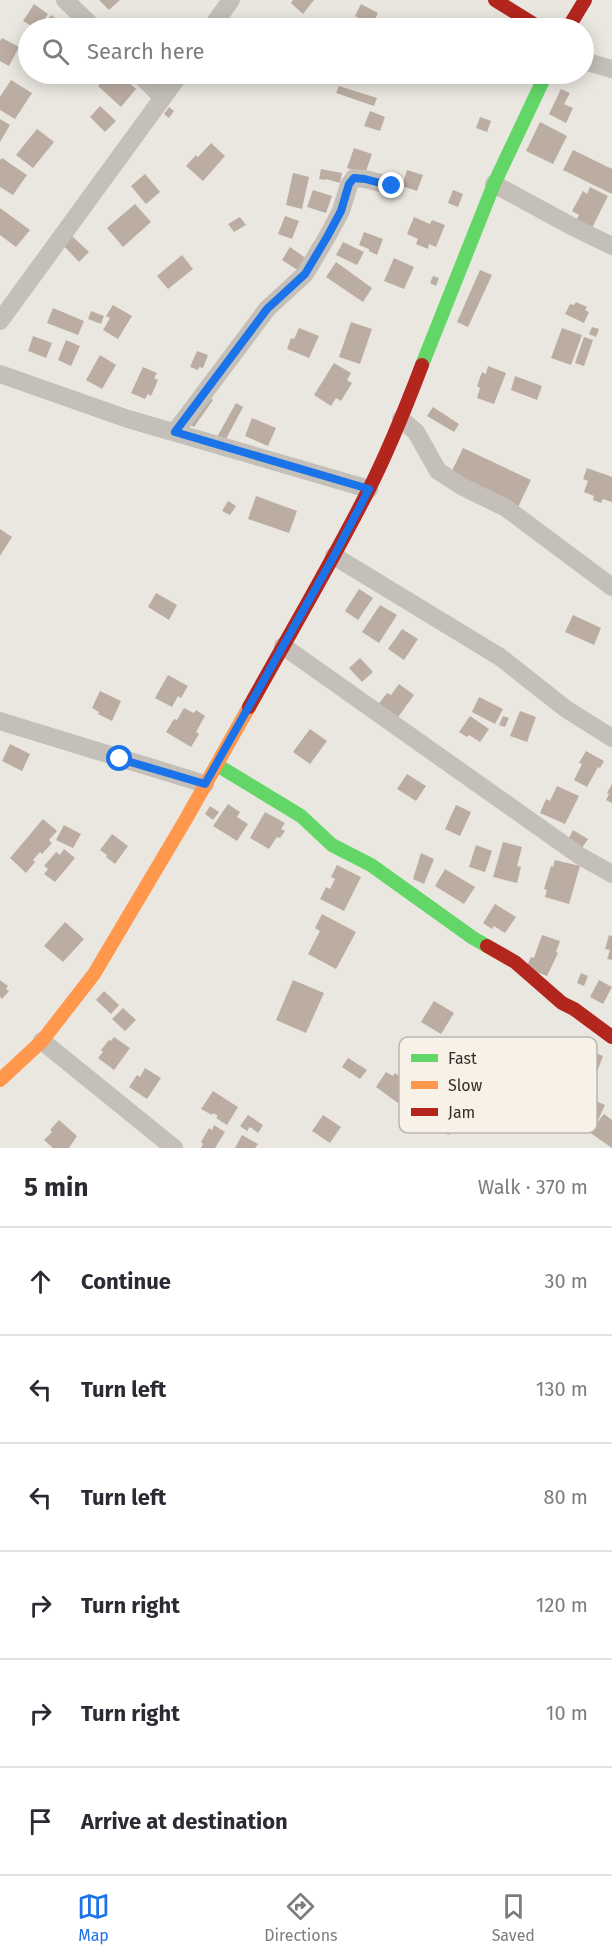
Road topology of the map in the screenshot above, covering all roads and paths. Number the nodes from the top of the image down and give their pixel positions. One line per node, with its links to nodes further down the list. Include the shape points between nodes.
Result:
1 (65, 0): 5 (street)
2 (231, 0): 6 (street)
3 (495, 0): 7 (street)
4 (585, 0): 8 (street)
5 (84, 18)
6 (218, 18)
7 (524, 18)
8 (574, 18)
9 (594, 64): 10 (street)
10 (612, 69)
11 (149, 84): 14 (street)
12 (173, 84): 14 (street)
13 (541, 84): 15 (street)
14 (163, 98): 18 (street)
15 (494, 184): 17 (street); 20 (street)
16 (392, 186): 21 (street, via 354,178 341,211 305,274 267,309)
17 (612, 246)
18 (0, 321)
19 (0, 374): 21 (street)
20 (401, 419): 22 (street); 24 (street, via 416,432 438,471 506,508)
21 (175, 432): 22 (street)
22 (369, 489): 23 (street)
23 (334, 556): 25 (street); 27 (street, via 500,657 566,710)
24 (612, 587)
25 (283, 646): 28 (street); 30 (street, via 580,856)
26 (0, 721): 29 (street)
27 (612, 738)
28 (218, 765): 29 (street); 31 (street, via 301,816 332,846 371,866 514,962 562,1003)
29 (205, 784): 32 (street, via 94,974)
30 (612, 873)
31 (612, 1037)
32 (42, 1041): 33 (street); 34 (street)
33 (0, 1080)
34 (174, 1148)

